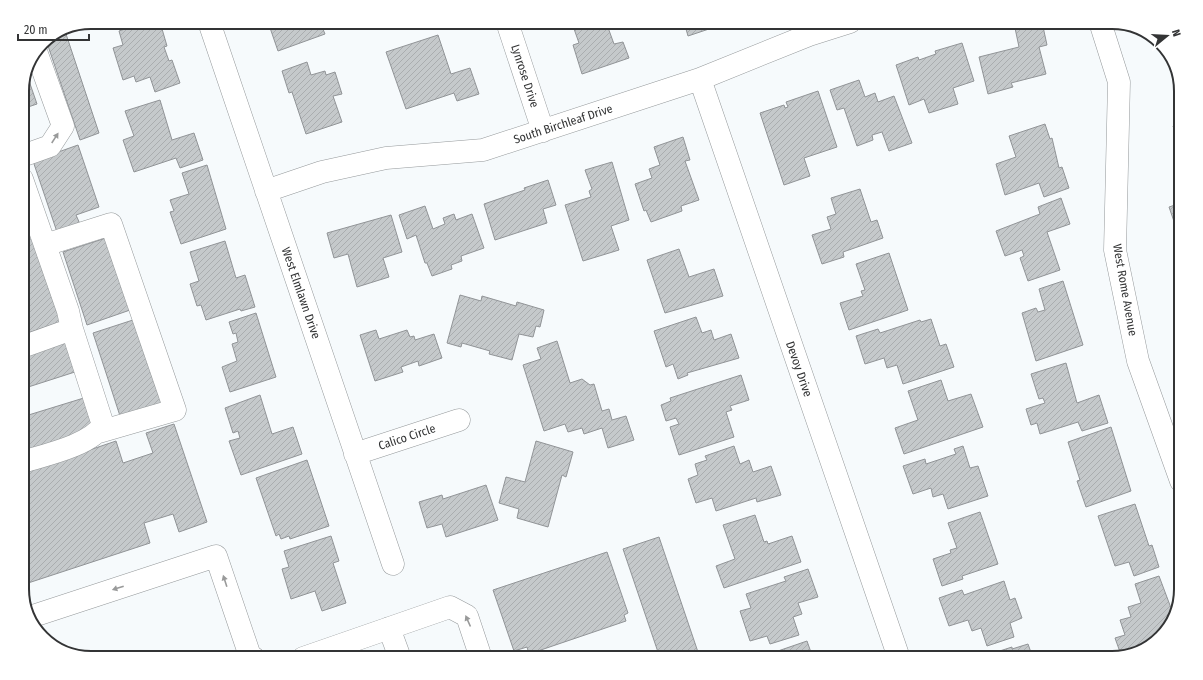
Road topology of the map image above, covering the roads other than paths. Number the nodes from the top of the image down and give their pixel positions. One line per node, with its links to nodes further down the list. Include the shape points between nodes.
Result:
1 (211, 29): 9 (street, West Elmlawn Drive)
2 (509, 29): 7 (street, Lynrose Drive)
3 (805, 29): 6 (street, South Birchleaf Drive)
4 (1102, 29): 18 (street, West Rome Avenue, via 1119,82 1115,250 1138,361)
5 (39, 58): 8 (street, one-way to 5, via 50,146 63,126)
6 (700, 79): 7 (street, South Birchleaf Drive); 26 (street, Devoy Drive)
7 (543, 131): 9 (street, South Birchleaf Drive, via 483,150 386,158 322,172)
8 (29, 154)
9 (266, 190): 16 (street, West Elmlawn Drive)
10 (29, 198): 11 (street)
11 (46, 245): 12 (street); 15 (street, via 111,224 175,410)
12 (72, 329): 13 (street); 15 (street, via 103,420)
13 (29, 344)
14 (459, 420): 16 (street, Calico Circle)
15 (99, 432): 17 (street, via 87,440)
16 (355, 454): 19 (street, West Elmlawn Drive)
17 (29, 460)
18 (1174, 461)
19 (393, 564)
20 (35, 615): 22 (street, one-way to 20, via 216,556)
21 (389, 628): 23 (street); 24 (street); 25 (street, one-way to 21, via 467,616 450,607)
22 (248, 651)
23 (323, 651)
24 (397, 651)
25 (480, 651)
26 (897, 651)

